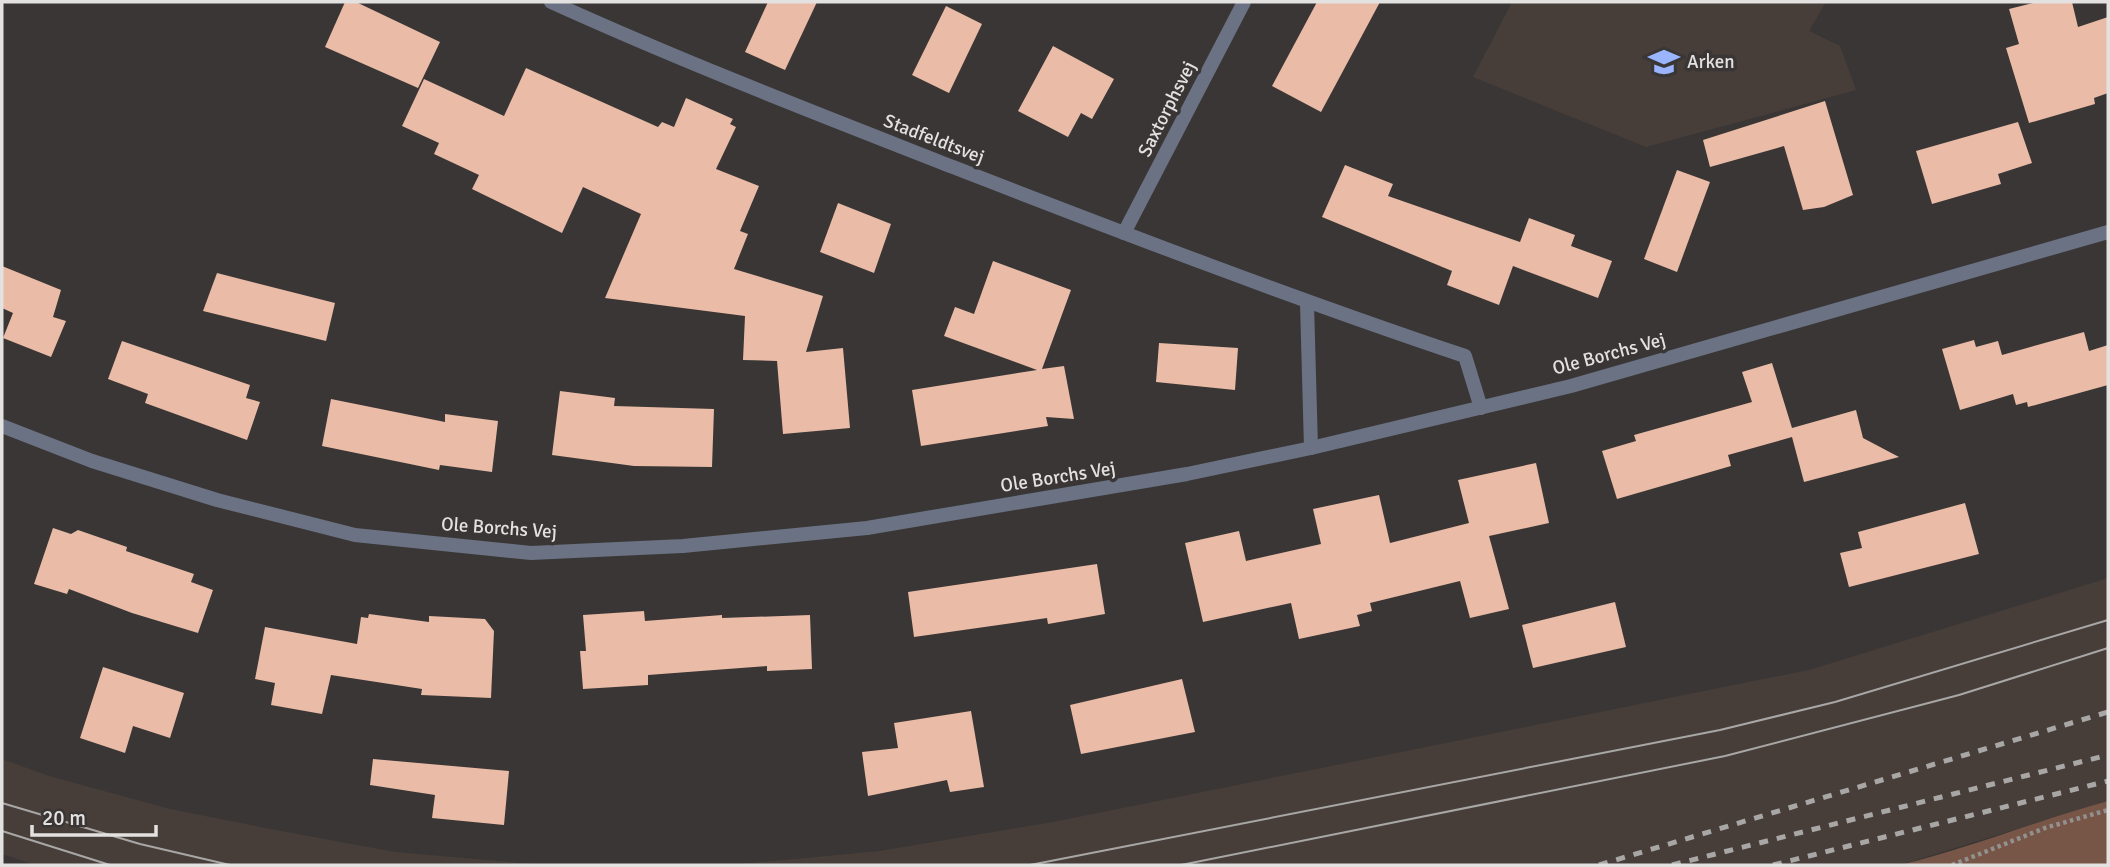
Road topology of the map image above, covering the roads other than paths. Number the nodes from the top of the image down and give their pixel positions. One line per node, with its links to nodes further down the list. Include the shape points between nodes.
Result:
1 (551, 2): 4 (street, Stadfeldtsvej, via 671,56)
2 (1244, 2): 4 (street, Saxtorphsvej)
3 (2108, 232): 6 (street, Ole Borchs Vej)
4 (1124, 233): 5 (street, Stadfeldtsvej)
5 (1307, 303): 6 (street, Stadfeldtsvej, via 1465,356); 8 (street)
6 (1481, 408): 8 (street, Ole Borchs Vej)
7 (2, 426): 8 (street, Ole Borchs Vej, via 92,461 217,500 343,531 531,553 683,546 867,528 1187,474)
8 (1311, 447)

